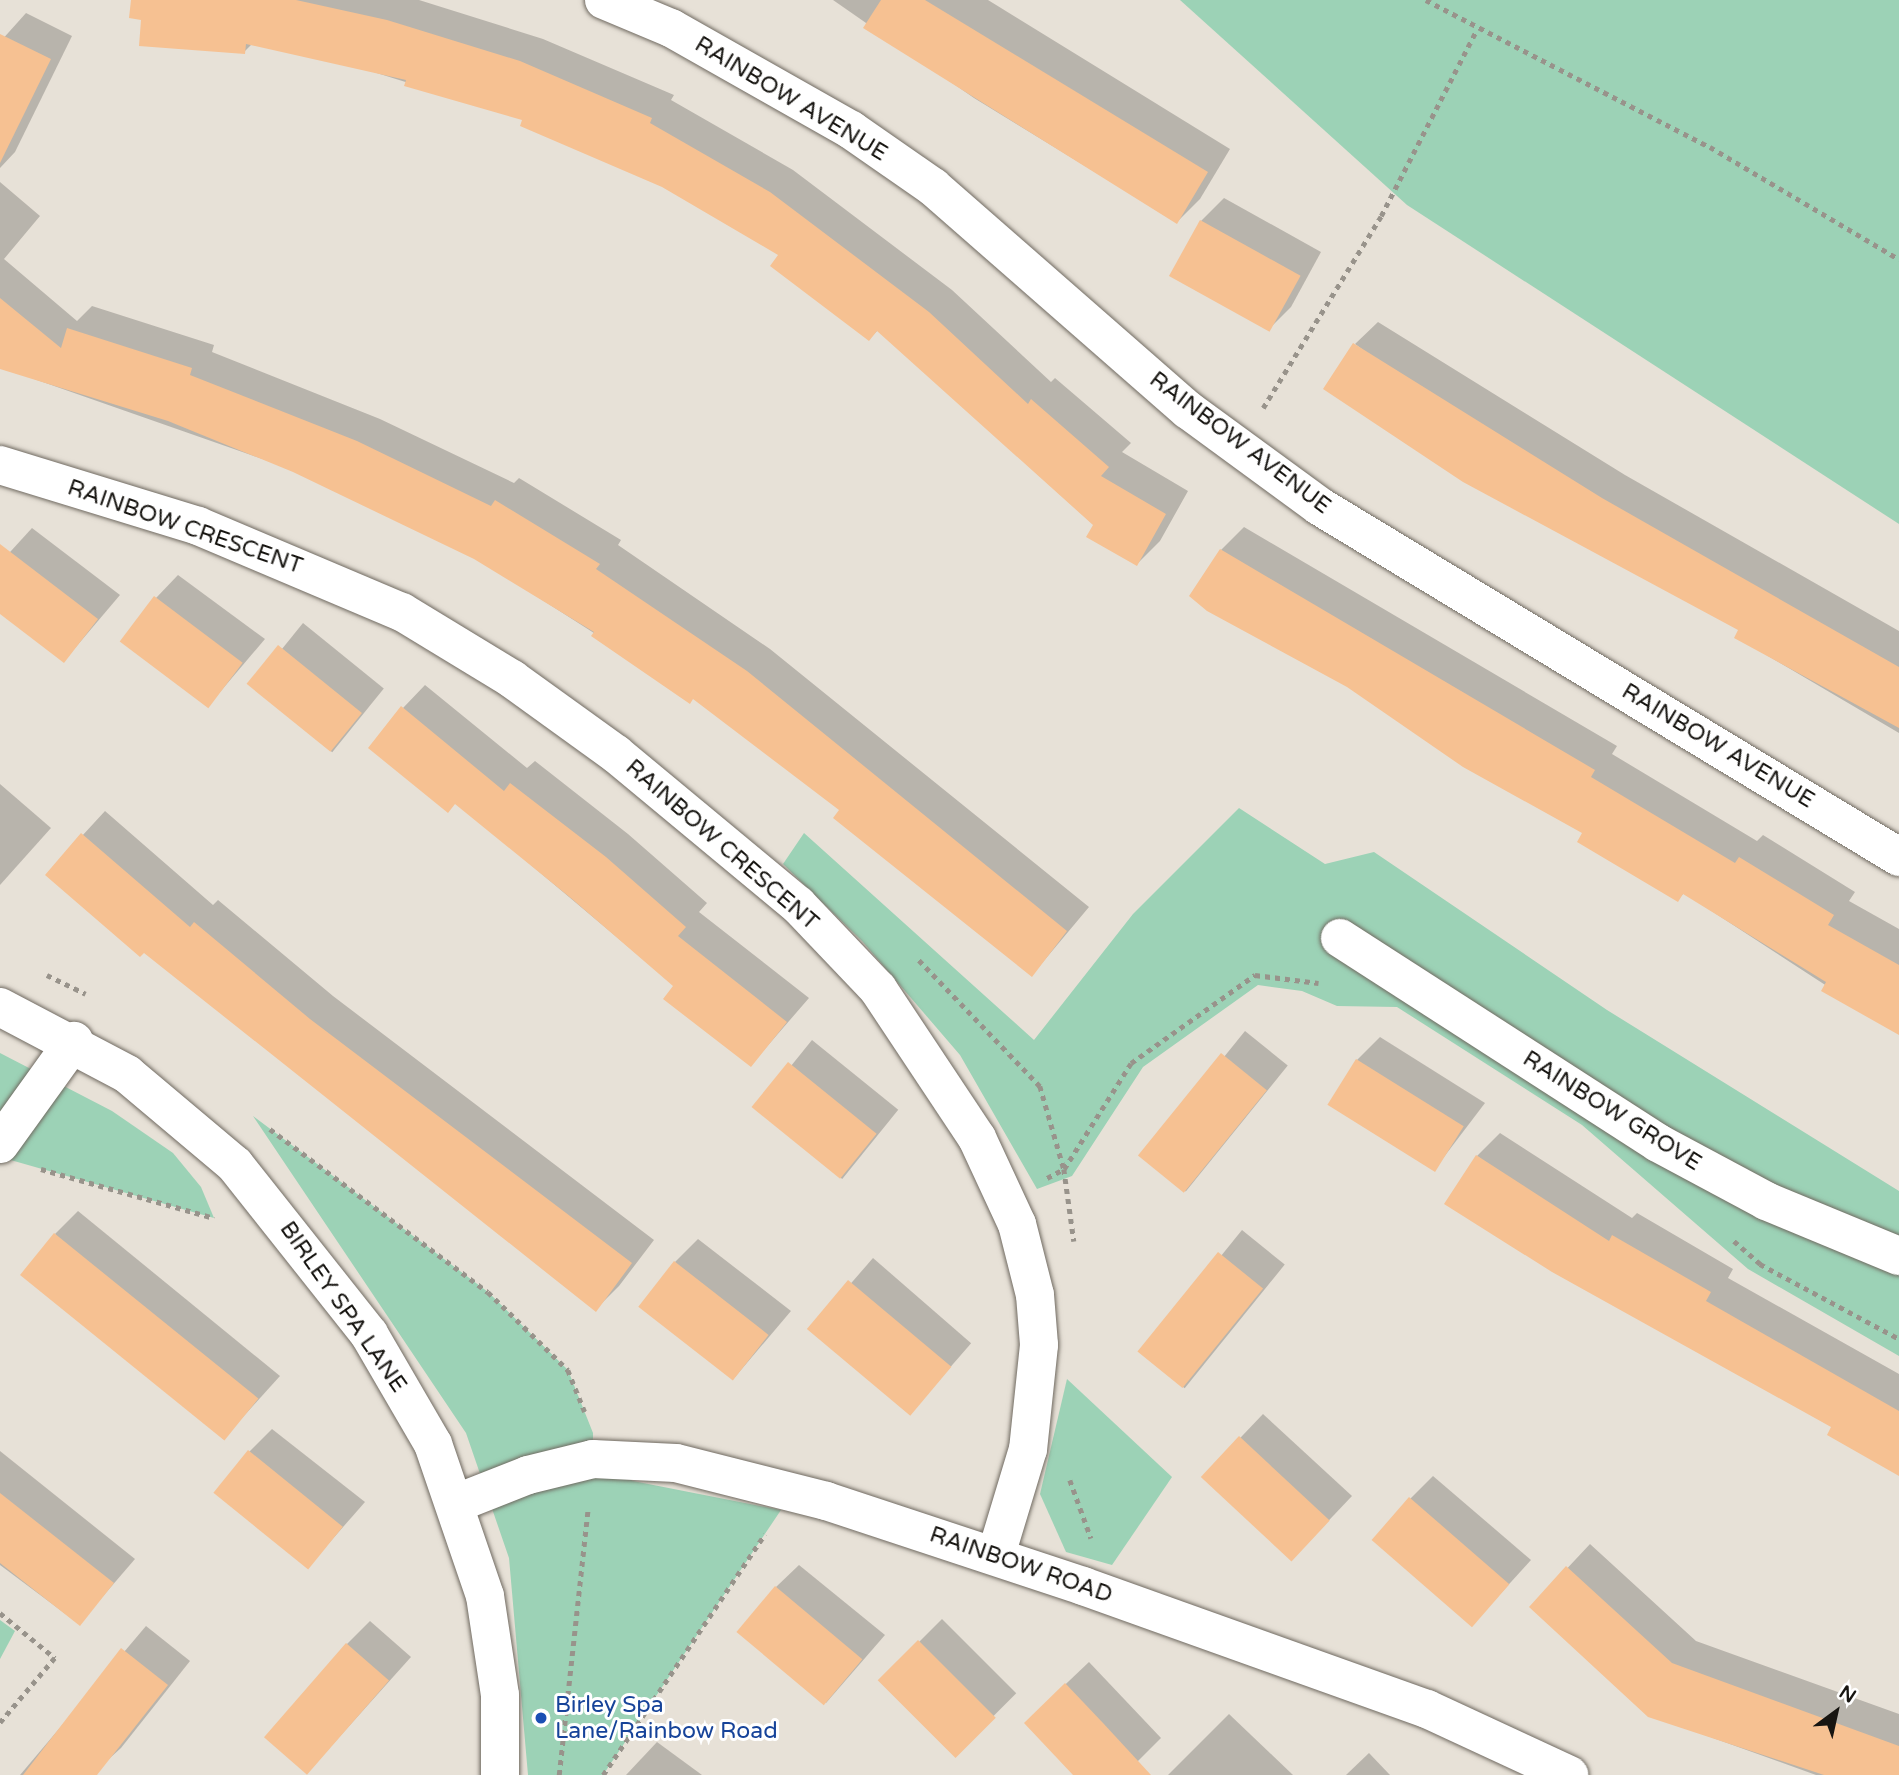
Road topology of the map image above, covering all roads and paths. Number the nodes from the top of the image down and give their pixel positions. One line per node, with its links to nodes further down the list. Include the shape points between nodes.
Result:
1 (604, 0): 5 (street, RAINBOW AVENUE, via 756,74 922,180)
2 (1426, 0): 3 (path)
3 (1476, 31): 4 (path, via 1710,147); 5 (path, via 1381,216)
4 (1899, 259)
5 (1239, 447): 7 (street, RAINBOW AVENUE, via 1319,506)
6 (0, 465): 14 (street, RAINBOW CRESCENT, via 198,526 402,612 512,679 616,754 798,905 878,989 931,1061)
7 (1899, 857)
8 (1340, 938): 9 (street, RAINBOW GROVE)
9 (1399, 977): 14 (path, via 1305,984 1255,975 1131,1063 1064,1169); 15 (street, RAINBOW GROVE, via 1670,1149 1766,1201)
10 (0, 1007): 11 (street, BIRLEY SPA LANE)
11 (74, 1041): 12 (street); 13 (street, BIRLEY SPA LANE, via 127,1074)
12 (13, 1155): 13 (path, via 214,1218)
13 (235, 1165): 17 (street, BIRLEY SPA LANE, via 369,1334 433,1444)
14 (1006, 1200): 18 (street, RAINBOW CRESCENT, via 1035,1295 1039,1345 1028,1449)
15 (1899, 1256)
16 (793, 1493): 17 (street, RAINBOW ROAD, via 676,1464 593,1459 528,1475); 18 (street, RAINBOW ROAD); 22 (path)
17 (457, 1503): 21 (street, BIRLEY SPA LANE, via 485,1596 500,1695)
18 (996, 1555): 23 (street, RAINBOW ROAD, via 1381,1692)
19 (0, 1613): 20 (path, via 55,1658)
20 (0, 1723)
21 (500, 1775)
22 (603, 1775)
23 (1569, 1775)

